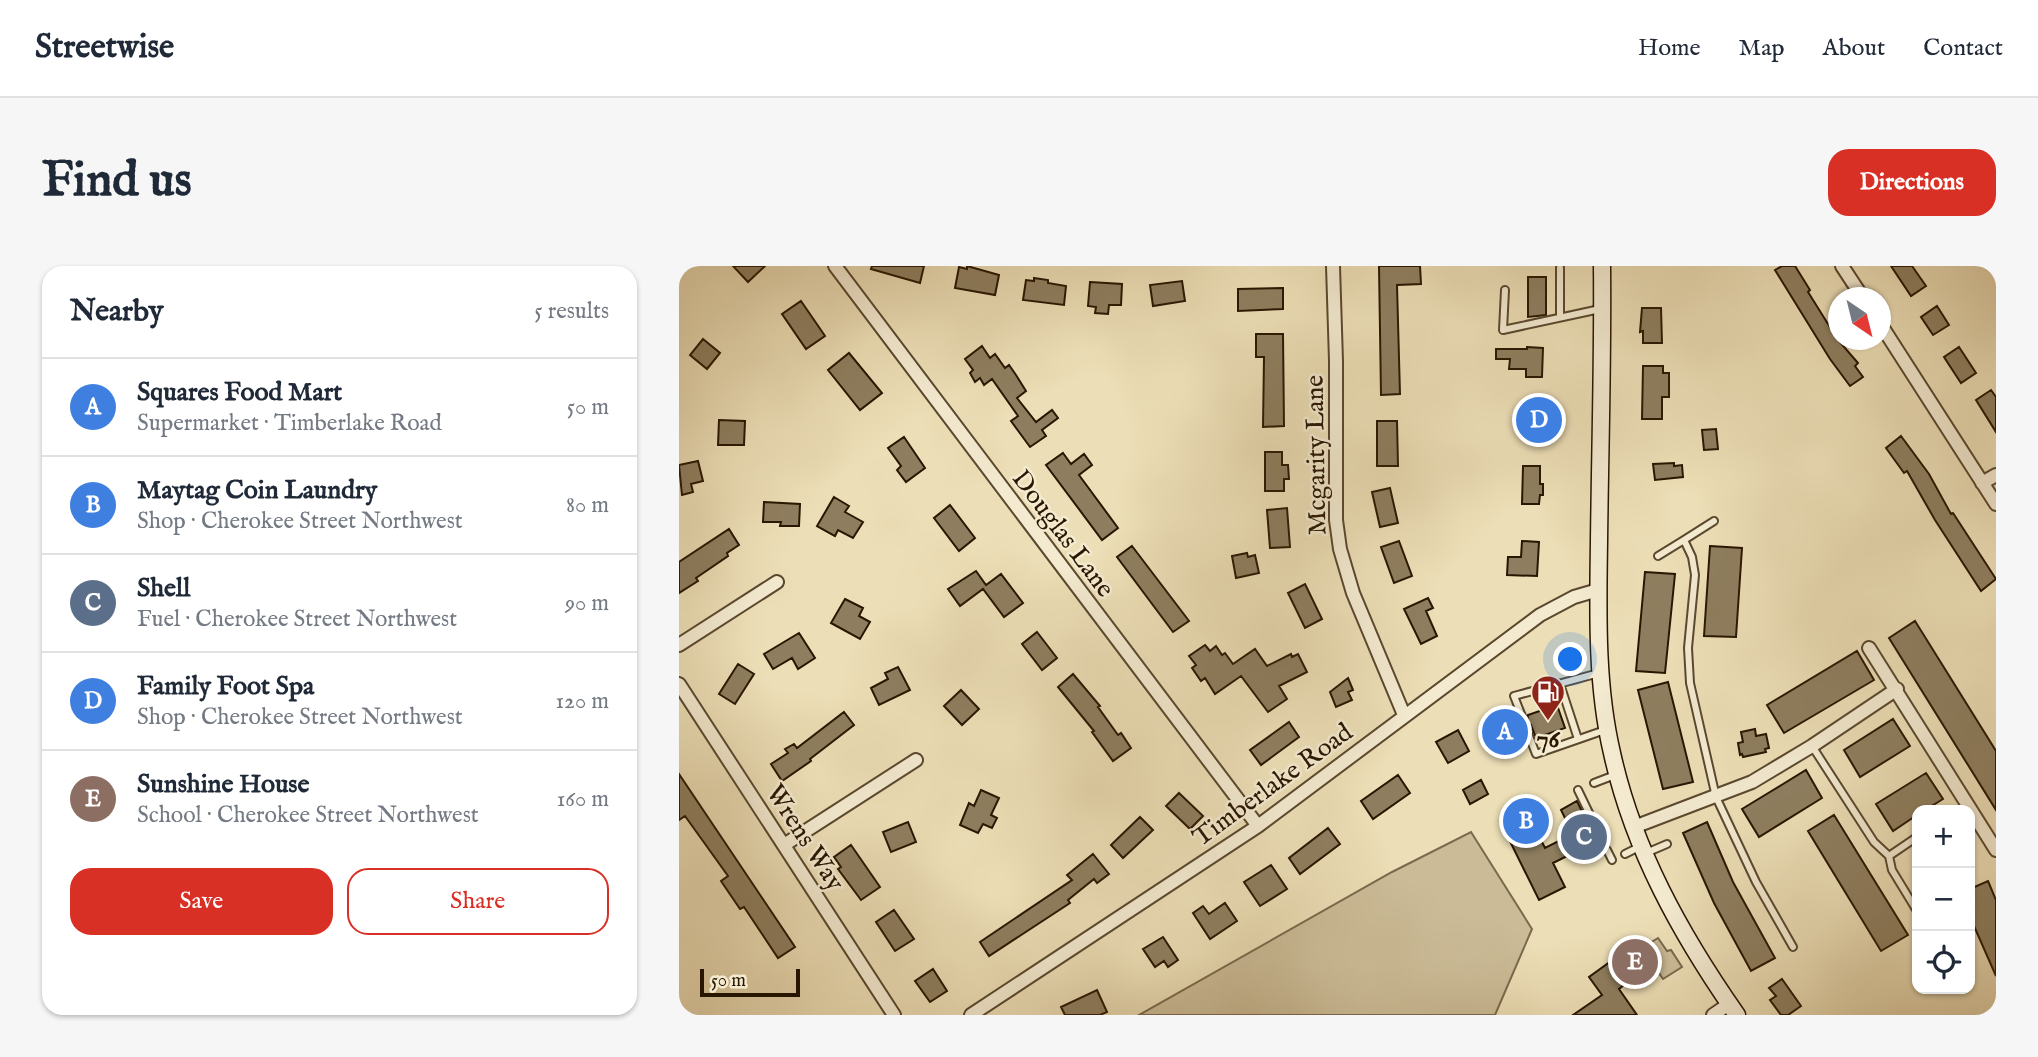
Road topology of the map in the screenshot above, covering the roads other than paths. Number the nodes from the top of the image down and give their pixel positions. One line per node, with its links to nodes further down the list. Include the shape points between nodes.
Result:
1 (835, 266): 39 (street, Douglas Lane)
2 (1333, 266): 25 (street, Mcgarity Lane, via 1340,549 1353,593)
3 (1602, 266): 8 (main road)
4 (1842, 266): 6 (street)
5 (1560, 268): 9 (lane)
6 (1856, 287)
7 (1505, 290): 9 (lane, via 1503,330)
8 (1601, 308): 9 (lane); 18 (main road)
9 (1560, 317)
10 (1891, 341): 12 (street)
11 (1996, 475): 12 (street)
12 (1982, 483): 13 (street)
13 (1996, 504)
14 (1714, 521): 15 (lane)
15 (1684, 540): 16 (lane); 35 (lane, via 1695,575 1688,648 1690,683)
16 (1658, 556)
17 (777, 582): 19 (street)
18 (1598, 590): 21 (main road); 25 (street, Timberlake Road, via 1540,615)
19 (679, 645)
20 (1869, 648): 24 (street)
21 (1600, 673): 23 (lane); 28 (main road)
22 (679, 684): 43 (street, Wrens Way)
23 (1560, 684): 26 (lane, via 1514,696); 29 (lane)
24 (1897, 689): 30 (street); 36 (street)
25 (1404, 715): 39 (street, Timberlake Road)
26 (1523, 719)
27 (1526, 728): 29 (lane, via 1536,754)
28 (1607, 729): 29 (lane); 32 (main road)
29 (1578, 739)
30 (1812, 746): 35 (street, via 1752,782); 48 (lane, via 1874,842)
31 (916, 760): 43 (street)
32 (1617, 775): 33 (lane); 40 (main road)
33 (1594, 783)
34 (1578, 790): 37 (lane)
35 (1716, 797): 40 (street); 51 (lane)
36 (1962, 805)
37 (1593, 819)
38 (1975, 823): 46 (street)
39 (1258, 827): 54 (street, Timberlake Road)
40 (1634, 827): 45 (main road)
41 (1912, 840): 48 (lane)
42 (1667, 844): 45 (lane)
43 (784, 845): 53 (street, Wrens Way)
44 (1607, 849): 49 (lane)
45 (1643, 850): 47 (lane); 52 (main road, via 1690,943)
46 (1996, 850)
47 (1625, 854)
48 (1889, 856): 50 (lane)
49 (1612, 860)
50 (1912, 903)
51 (1793, 947)
52 (1733, 1009): 55 (street)
53 (894, 1015)
54 (971, 1015)
55 (1713, 1015)

